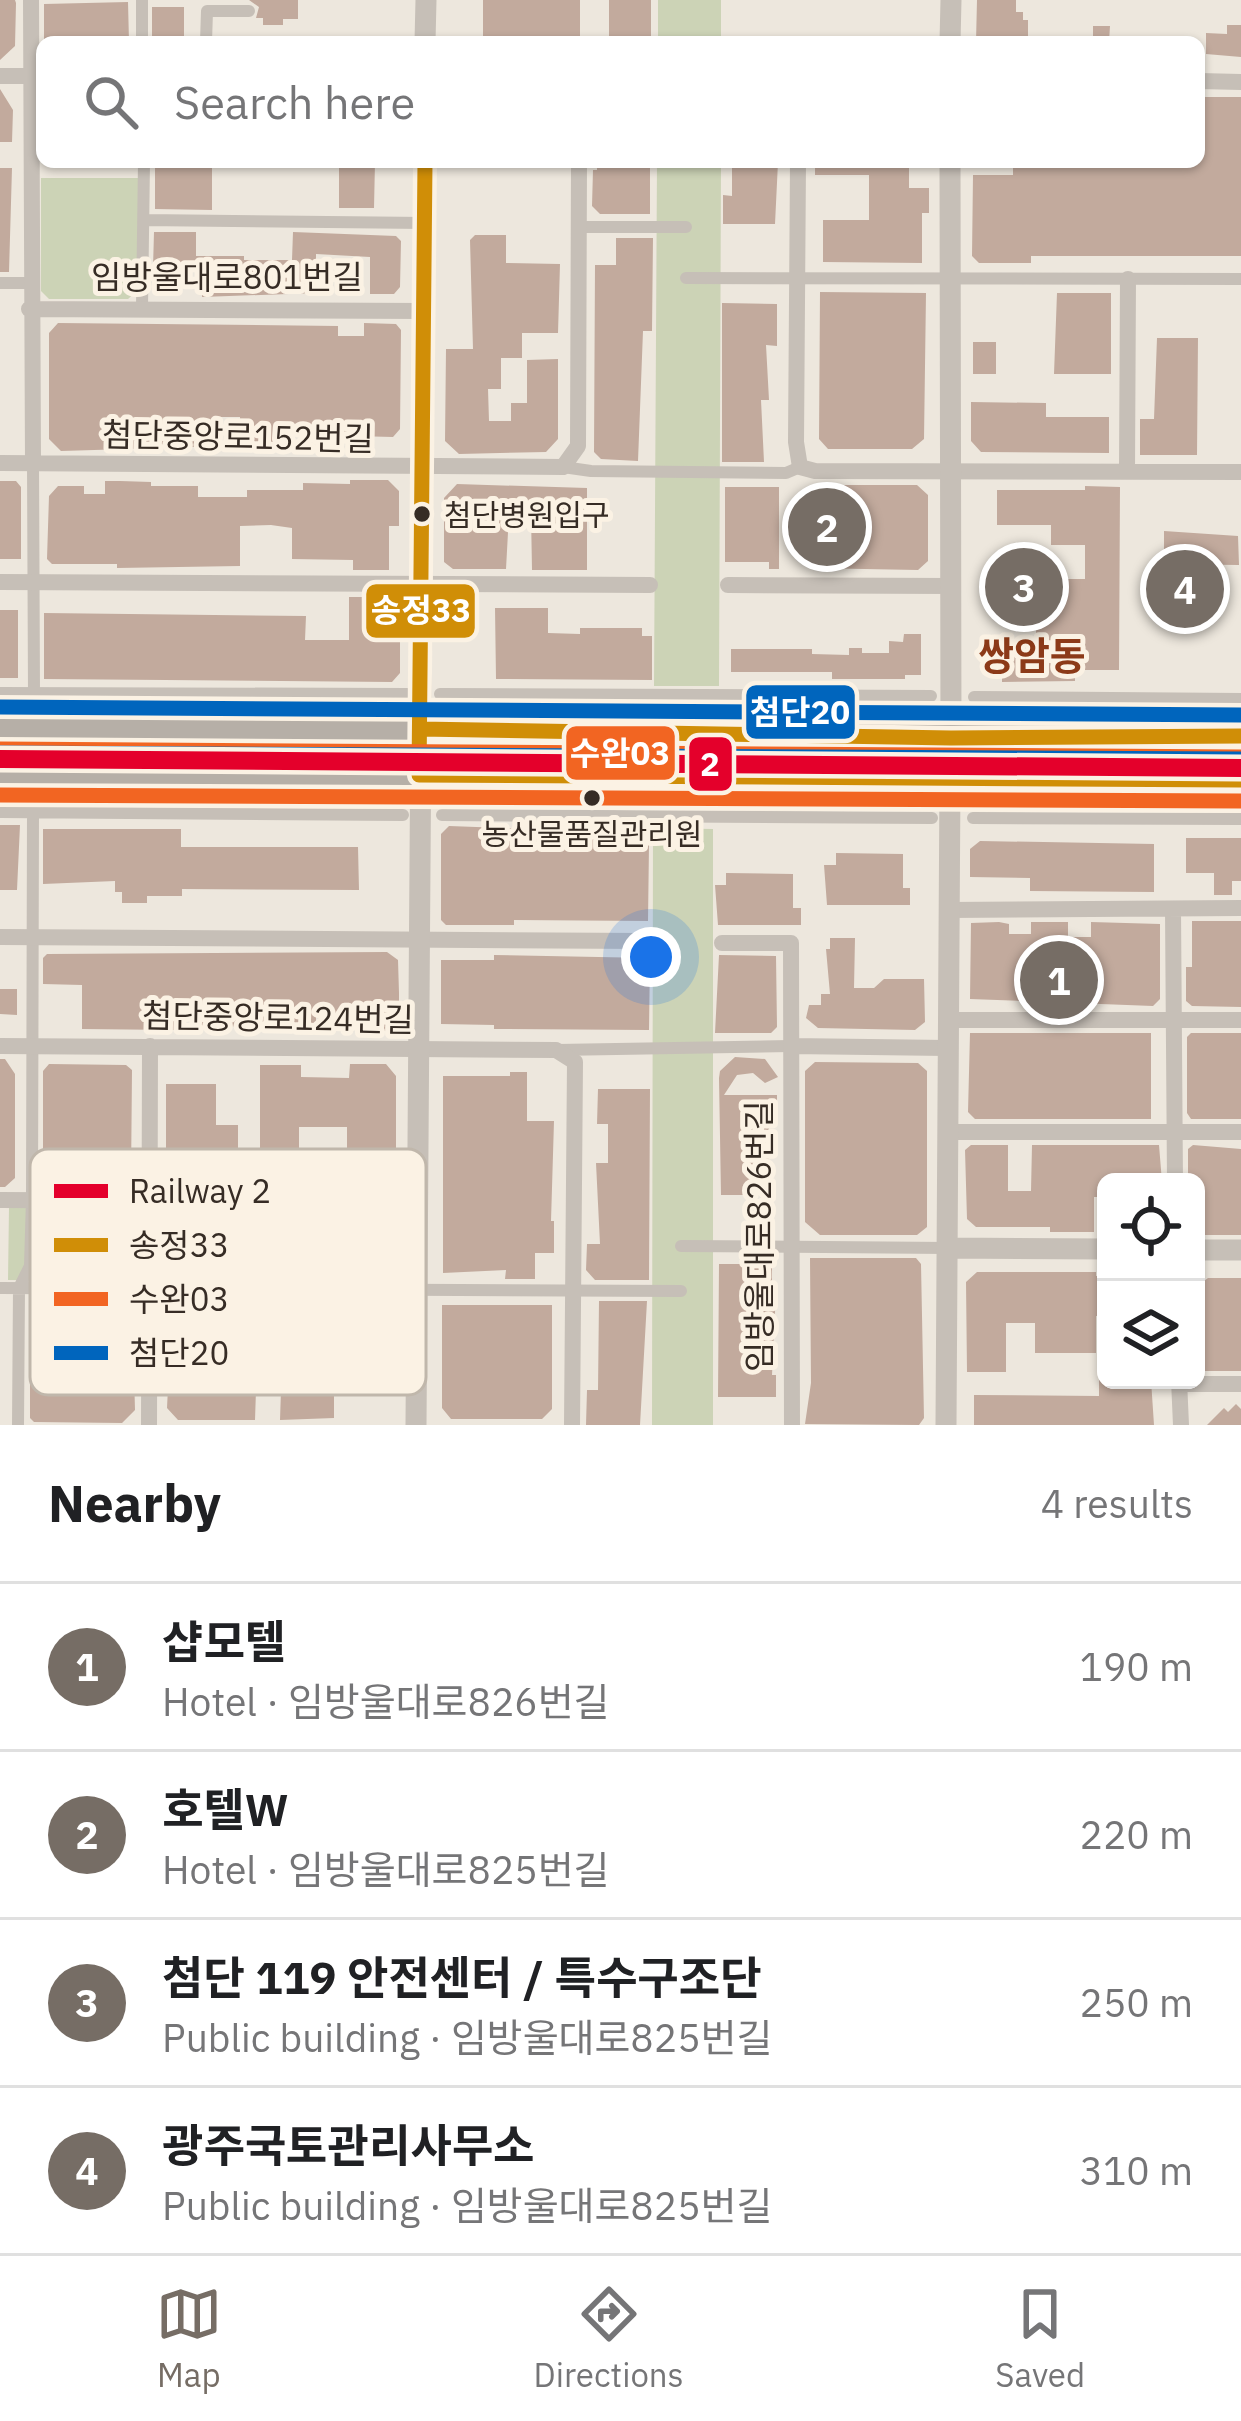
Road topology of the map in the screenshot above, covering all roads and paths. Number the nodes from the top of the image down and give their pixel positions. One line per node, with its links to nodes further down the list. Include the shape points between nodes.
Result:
1 (31, 0): 11 (street)
2 (142, 0): 6 (street)
3 (426, 0): 8 (street)
4 (951, 0): 9 (street)
5 (249, 11): 7 (street, via 207,11)
6 (142, 36)
7 (206, 36)
8 (425, 36)
9 (950, 36)
10 (0, 76): 11 (street)
11 (36, 76): 29 (street)
12 (1205, 81): 13 (street)
13 (1241, 82)
14 (144, 168): 19 (street)
15 (425, 168): 20 (street)
16 (579, 168): 21 (street)
17 (797, 168): 24 (street)
18 (950, 168): 25 (street)
19 (144, 220): 20 (street); 31 (street)
20 (426, 223): 32 (street)
21 (579, 227): 22 (street); 35 (street, via 578,446)
22 (686, 227)
23 (686, 278): 24 (street)
24 (797, 278): 25 (street); 36 (street)
25 (951, 278): 26 (street); 38 (street)
26 (1128, 279): 27 (street); 39 (street)
27 (1241, 279)
28 (0, 283): 29 (street)
29 (29, 284): 30 (street)
30 (29, 308): 31 (street, 임방울대로801번길); 34 (street)
31 (142, 308): 32 (street, 임방울대로801번길)
32 (424, 311): 37 (street)
33 (0, 463): 34 (street, 첨단중앙로152번길)
34 (33, 463): 37 (street, 첨단중앙로152번길); 42 (street)
35 (563, 467): 36 (street); 37 (street, 첨단중앙로152번길)
36 (800, 467): 38 (street)
37 (424, 468): 43 (street)
38 (950, 470): 39 (street); 46 (street)
39 (1127, 470): 40 (street)
40 (1241, 472)
41 (0, 582): 42 (street)
42 (31, 582): 43 (street); 48 (street)
43 (422, 584): 44 (street); 55 (street)
44 (650, 585)
45 (728, 585): 46 (street)
46 (951, 586): 57 (street)
47 (0, 693): 48 (street)
48 (34, 693): 49 (street)
49 (407, 694)
50 (440, 694): 51 (street)
51 (931, 696)
52 (974, 697): 53 (street)
53 (1241, 699)
54 (0, 728): 55 (main road)
55 (420, 729): 57 (main road); 59 (street)
56 (1241, 736): 57 (main road)
57 (952, 738)
58 (0, 774): 59 (main road)
59 (419, 775): 60 (main road); 74 (street)
60 (950, 779): 61 (main road); 71 (street)
61 (1241, 780)
62 (0, 812): 63 (street)
63 (33, 812): 64 (street); 73 (street)
64 (403, 814)
65 (442, 815): 66 (street)
66 (932, 818)
67 (973, 818): 68 (street)
68 (1241, 819)
69 (1241, 908): 70 (street)
70 (1173, 909): 71 (street); 78 (street)
71 (948, 910): 77 (street)
72 (0, 937): 73 (street)
73 (32, 937): 74 (street); 81 (street)
74 (419, 939): 75 (street); 85 (street)
75 (646, 941)
76 (722, 943): 83 (street, 임방울대로826번길, via 791,943)
77 (946, 1020): 78 (street); 84 (street)
78 (1174, 1020): 79 (street); 89 (street)
79 (1241, 1020)
80 (0, 1046): 81 (street, 첨단중앙로124번길)
81 (32, 1046): 82 (street, 첨단중앙로124번길); 90 (street)
82 (150, 1046): 85 (street, 첨단중앙로124번길); 91 (street)
83 (791, 1046): 84 (street); 86 (street); 97 (street, 임방울대로826번길)
84 (947, 1048): 87 (street)
85 (418, 1049): 86 (street, 첨단중앙로124번길); 92 (street)
86 (556, 1050): 106 (street, via 575,1062)
87 (948, 1132): 89 (street); 98 (street)
88 (1241, 1132): 89 (street)
89 (1174, 1133): 93 (street)
90 (32, 1149)
91 (149, 1149)
92 (418, 1149)
93 (1175, 1173)
94 (30, 1199): 95 (street)
95 (0, 1200)
96 (681, 1246): 97 (street)
97 (792, 1247): 98 (street); 116 (street, 임방울대로826번길)
98 (948, 1248): 99 (street); 117 (street)
99 (1097, 1249)
100 (1205, 1250): 101 (street)
101 (1241, 1250)
102 (30, 1268): 104 (street)
103 (0, 1288): 104 (street)
104 (19, 1288): 105 (street); 113 (street)
105 (30, 1288)
106 (572, 1291): 107 (street); 108 (street); 115 (street)
107 (681, 1291)
108 (426, 1292)
109 (1205, 1383): 110 (street)
110 (1241, 1384)
111 (1179, 1389): 118 (street)
112 (416, 1395): 114 (street)
113 (18, 1425)
114 (416, 1425)
115 (572, 1425)
116 (792, 1425)
117 (946, 1425)
118 (1181, 1425)

